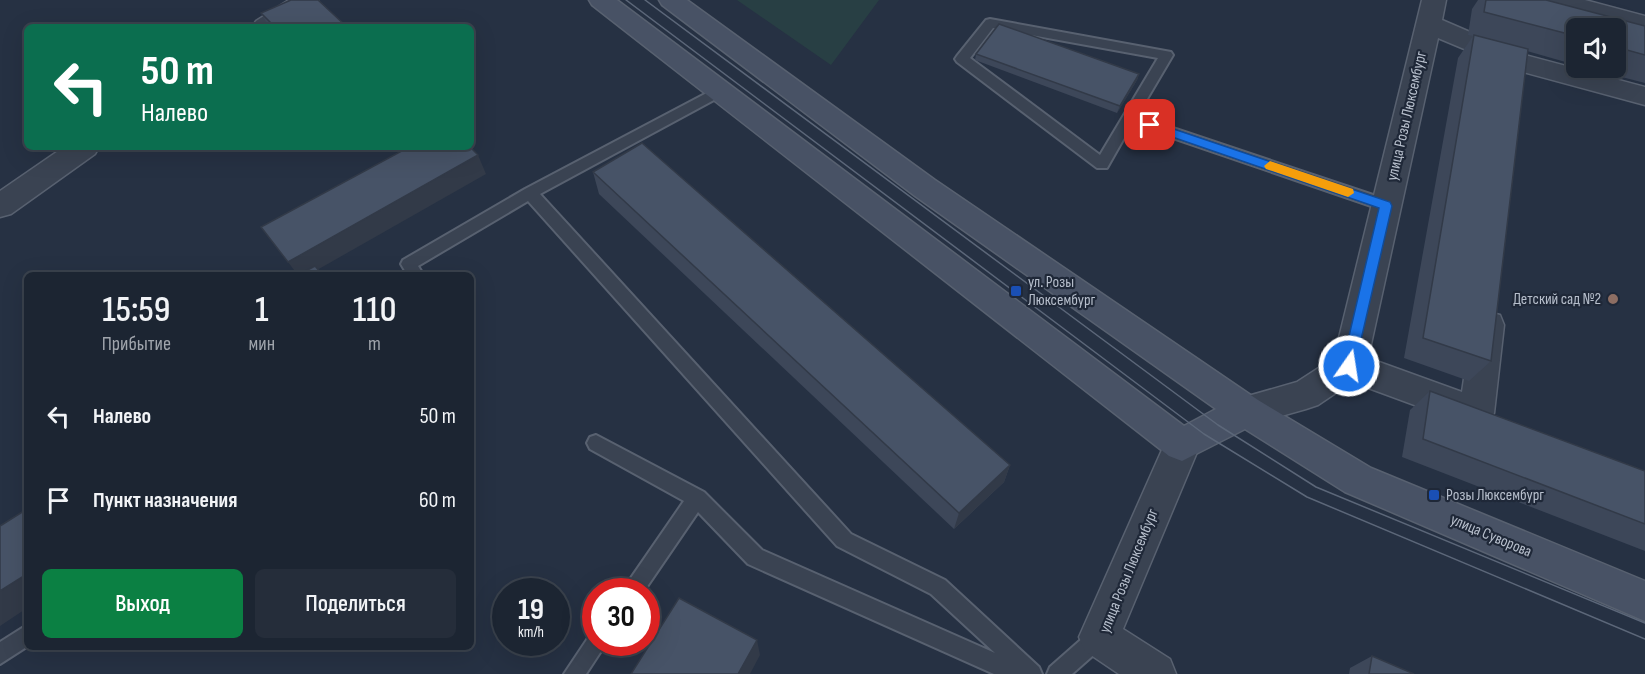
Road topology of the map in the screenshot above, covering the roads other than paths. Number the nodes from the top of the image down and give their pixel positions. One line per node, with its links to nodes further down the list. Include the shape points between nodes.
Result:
1 (306, 0): 6 (street)
2 (602, 0): 8 (main road)
3 (671, 0): 18 (main road, улица Суворова, via 925,188)
4 (1556, 0): 7 (street)
5 (1431, 12): 9 (street, via 1520,75); 14 (street, улица Розы Люксембург)
6 (270, 24)
7 (1645, 24)
8 (720, 91): 12 (lane); 22 (main road)
9 (1645, 96)
10 (1129, 118): 10 (lane, via 1102,164 962,59 990,23 1166,55); 14 (lane)
11 (81, 150): 13 (street)
12 (530, 193): 15 (lane, via 409,264); 32 (lane, via 843,540 938,587)
13 (0, 206)
14 (1386, 206): 17 (street, улица Розы Люксембург)
15 (414, 272)
16 (1492, 296): 19 (street)
17 (1349, 366): 18 (street, via 1306,394); 19 (street)
18 (1246, 411): 22 (main road); 25 (main road, улица Суворова, via 1358,480)
19 (1477, 413): 20 (street)
20 (1511, 425)
21 (596, 443): 23 (lane)
22 (1182, 445): 27 (street, улица Розы Люксембург)
23 (697, 498): 24 (lane); 31 (lane, via 755,557)
24 (641, 578)
25 (1645, 601)
26 (24, 637): 28 (lane)
27 (1099, 637): 33 (lane); 34 (street, улица Розы Люксембург)
28 (0, 654)
29 (587, 656): 30 (lane)
30 (574, 674)
31 (1018, 674)
32 (1032, 674)
33 (1057, 674)
34 (1155, 674)

